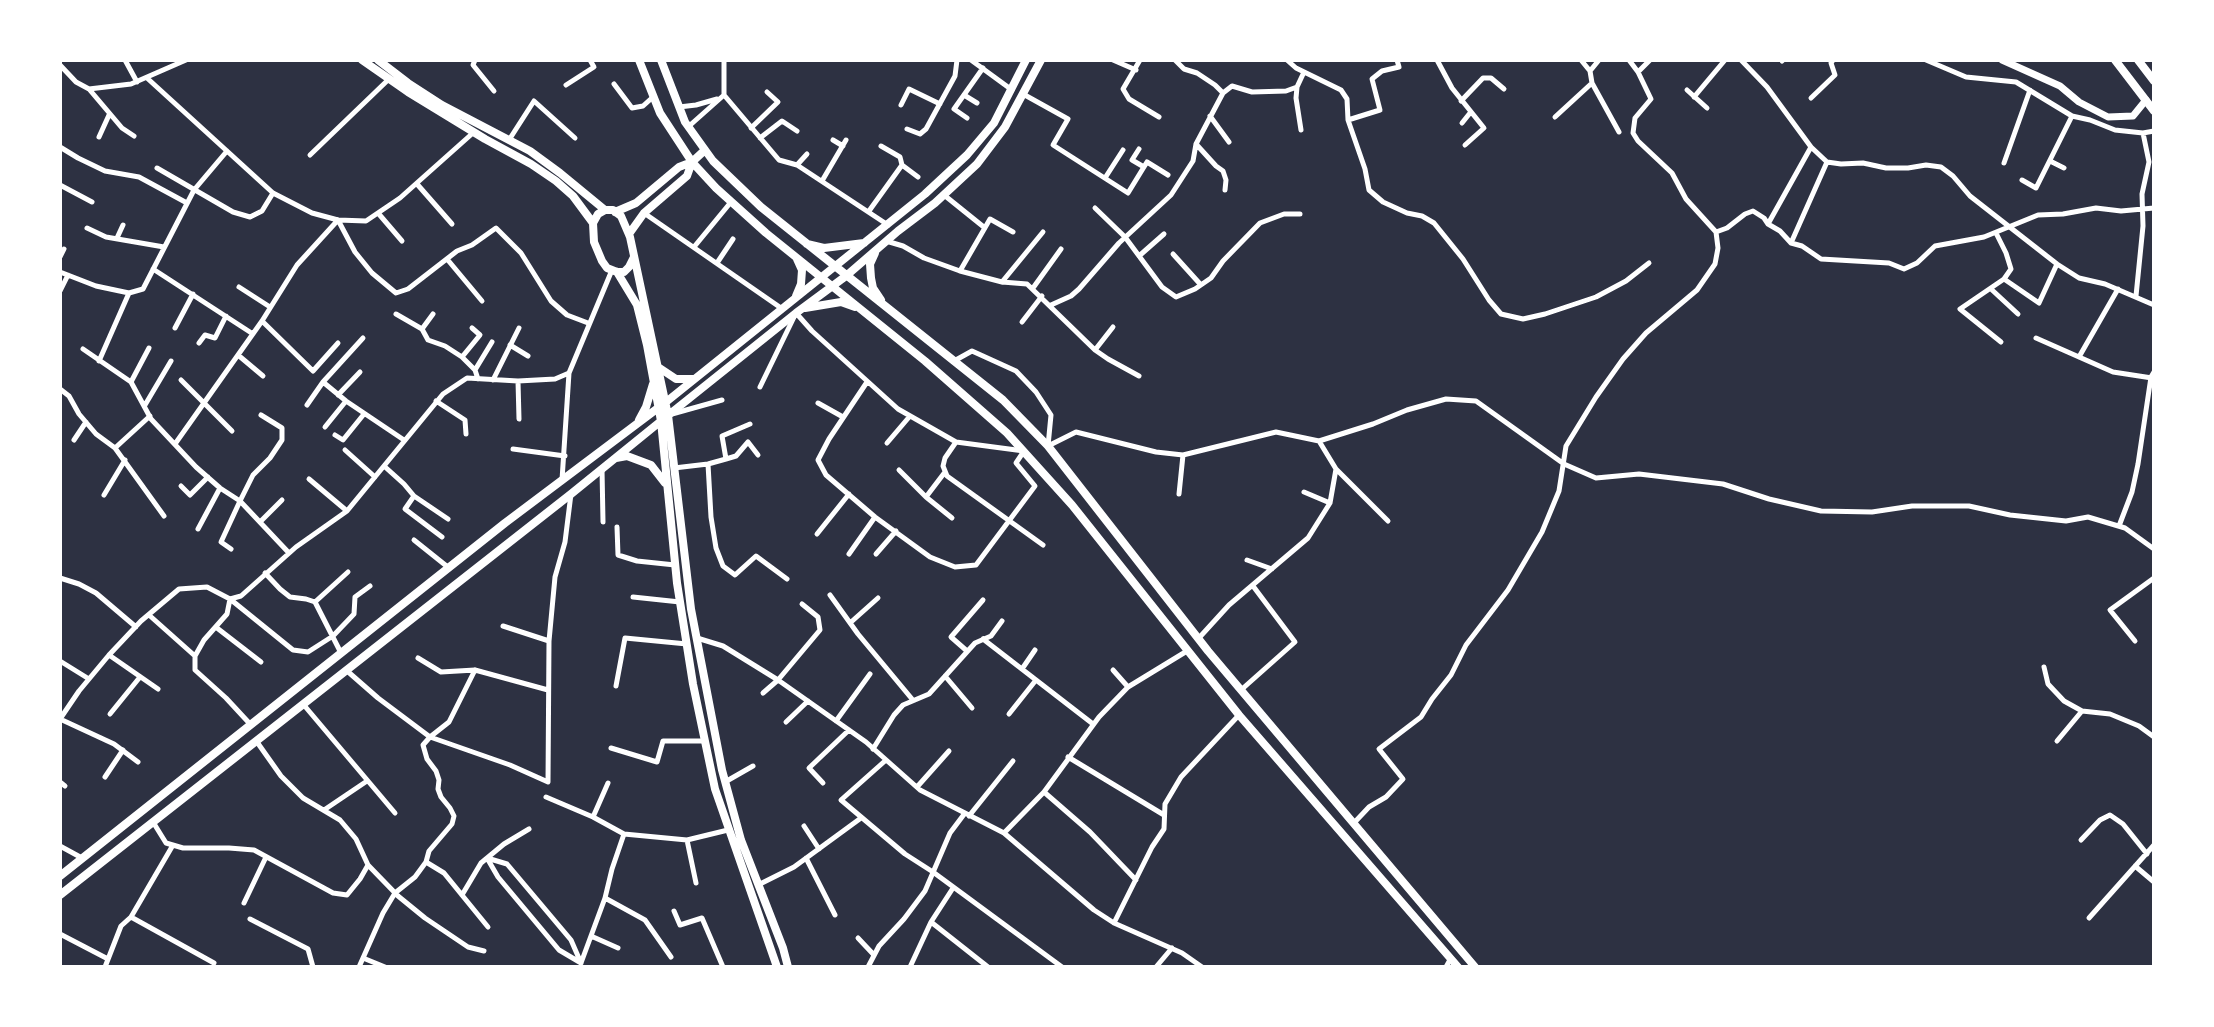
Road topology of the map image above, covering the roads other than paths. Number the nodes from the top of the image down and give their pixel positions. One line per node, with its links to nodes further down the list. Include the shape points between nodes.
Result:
1 (125, 60): 46 (street)
2 (186, 60): 32 (street)
3 (362, 60): 44 (main road)
4 (378, 60): 95 (main road, via 442,105)
5 (476, 60): 56 (street, via 473,65)
6 (590, 60): 49 (street, via 594,67)
7 (639, 60): 62 (main road)
8 (661, 60): 70 (main road)
9 (724, 60): 61 (street)
10 (957, 60): 68 (street, via 955,76)
11 (970, 60): 35 (street)
12 (1026, 60): 53 (main road)
13 (1041, 60): 60 (main road)
14 (1113, 60): 37 (street)
15 (1140, 60): 37 (street)
16 (1175, 60): 36 (street)
17 (1185, 60): 36 (street)
18 (1287, 60): 40 (street)
19 (1397, 60): 80 (street, via 1398,67 1382,71 1372,79 1380,110)
20 (1437, 60): 66 (street)
21 (1581, 60): 39 (street)
22 (1599, 60): 39 (street)
23 (1629, 60): 41 (street)
24 (1650, 60): 41 (street)
25 (1725, 60): 63 (street)
26 (1742, 60): 102 (street)
27 (1833, 60): 64 (street, via 1835,75)
28 (1926, 60): 55 (street, via 1966,77 2016,82)
29 (2002, 60): 65 (street, via 2060,86 2079,102 2108,117 2133,116)
30 (2115, 60): 65 (main road)
31 (2151, 60): 33 (street)
32 (173, 63): 43 (street)
33 (2141, 64): 45 (main road)
34 (60, 65): 38 (street)
35 (983, 68): 53 (street); 59 (street)
36 (1184, 69): 58 (street, via 1197,73)
37 (1136, 70): 77 (street, via 1123,89 1129,99)
38 (66, 71): 42 (street); 51 (street)
39 (1590, 71): 47 (street)
40 (1304, 72): 50 (street); 80 (street, via 1341,90 1347,99)
41 (1638, 72): 152 (street, via 1651,99 1635,118 1633,133 1672,173 1686,198)
42 (60, 77)
43 (147, 78): 46 (street); 106 (street)
44 (389, 79): 88 (main road); 108 (street)
45 (2154, 81)
46 (137, 82): 51 (street)
47 (1592, 83): 78 (street); 89 (street)
48 (614, 84): 62 (street, via 633,108 643,106)
49 (566, 85)
50 (1297, 87): 58 (street, via 1252,92 1233,86); 85 (street)
51 (89, 89): 74 (street)
52 (1504, 89): 66 (street, via 1491,78 1484,78)
53 (1012, 90): 146 (main road, via 994,123 967,155)
54 (1687, 90): 63 (street)
55 (2030, 90): 76 (street); 112 (street)
56 (495, 91)
57 (767, 92): 83 (street, via 778,102)
58 (1223, 93): 75 (street)
59 (964, 94): 67 (street); 79 (street, via 954,109)
60 (1023, 94): 120 (street, via 1068,119 1053,145); 128 (main road, via 1005,127 976,164)
61 (724, 95): 70 (street); 82 (street); 83 (street)
62 (653, 97): 110 (main road)
63 (1694, 97): 71 (street)
64 (1811, 98)
65 (2146, 100): 72 (main road)
66 (1461, 101): 73 (street)
67 (977, 103)
68 (940, 104): 69 (street, via 909,89); 84 (street, via 927,129 920,134)
69 (901, 105)
70 (679, 107): 82 (main road)
71 (1707, 108)
72 (2154, 111)
73 (1470, 113): 81 (street); 99 (street, via 1484,128)
74 (109, 115): 91 (street); 92 (street)
75 (1210, 116): 97 (street); 98 (street)
76 (2072, 116): 90 (street, via 2115,130); 109 (street)
77 (1159, 117)
78 (1555, 117)
79 (967, 118)
80 (1348, 120): 176 (street, via 1369,190 1383,202 1434,224 1501,314 1523,319 1596,297)
81 (1462, 123)
82 (688, 127): 104 (main road)
83 (751, 128): 94 (street)
84 (907, 129)
85 (1301, 130)
86 (798, 131): 94 (street, via 782,121)
87 (2154, 131): 90 (street)
88 (474, 132): 123 (street); 142 (main road, via 555,181 573,196)
89 (1619, 132)
90 (2143, 133): 135 (street, via 2149,162)
91 (134, 136)
92 (99, 137)
93 (575, 138): 95 (street, via 534,101)
94 (760, 138): 113 (street, via 779,160)
95 (508, 140): 134 (main road, via 530,151)
96 (833, 140): 122 (street, via 845,143)
97 (1229, 142)
98 (1196, 144): 126 (street, via 1223,171); 156 (street, via 1193,161 1171,195)
99 (1465, 145)
100 (881, 146): 114 (street, via 900,157)
101 (60, 147): 131 (street, via 105,171 139,177)
102 (1812, 147): 111 (street); 144 (street)
103 (1139, 149): 115 (street, via 1132,160)
104 (705, 150): 110 (main road); 161 (main road, via 761,207)
105 (1123, 150): 120 (street)
106 (227, 151): 125 (street); 127 (street)
107 (807, 154): 113 (street)
108 (310, 155)
109 (2050, 161): 117 (street); 121 (street, via 2036,188)
110 (692, 162): 130 (main road); 137 (main road, via 679,167 636,203); 139 (main road, via 687,176)
111 (1827, 162): 147 (street, via 1886,168 1941,167 1970,196); 163 (street)
112 (2004, 163)
113 (797, 165): 122 (street)
114 (902, 165): 119 (street); 136 (street)
115 (1144, 167): 118 (street, via 1147,162); 120 (street, via 1128,193)
116 (157, 168): 125 (street)
117 (2064, 168)
118 (1168, 175)
119 (918, 177)
120 (1105, 178)
121 (2022, 180)
122 (822, 182): 136 (street)
123 (417, 184): 138 (street); 143 (street)
124 (60, 185): 129 (street)
125 (194, 190): 127 (street, via 250,217 262,211); 131 (street)
126 (1225, 190)
127 (273, 192): 141 (street, via 312,213)
128 (944, 195): 149 (street); 160 (main road)
129 (92, 202)
130 (731, 202): 165 (street); 173 (main road)
131 (187, 203): 164 (street)
132 (1095, 208): 156 (street)
133 (2154, 208): 135 (street)
134 (605, 210): 137 (main road); 142 (main road)
135 (2143, 210): 147 (street, via 2096,208 2038,215); 198 (street)
136 (869, 211): 146 (street)
137 (615, 212): 154 (main road)
138 (378, 213): 141 (street, via 366,221); 159 (street)
139 (644, 213): 154 (main road); 165 (street)
140 (1299, 214): 188 (street, via 1284,214 1260,224)
141 (338, 220): 174 (street, via 355,252 396,293 408,289); 203 (street, via 297,266)
142 (593, 223): 181 (main road, via 594,242 602,261)
143 (452, 224)
144 (1768, 224): 152 (street, via 1753,211); 163 (street)
145 (123, 225): 157 (street)
146 (888, 225): 162 (main road)
147 (2012, 227): 153 (street); 177 (street)
148 (87, 228): 157 (street)
149 (985, 228): 150 (street, via 990,219); 180 (street)
150 (1013, 232)
151 (1043, 232): 187 (street)
152 (1716, 232): 298 (street, via 1715,264 1697,290 1646,333 1623,359 1566,446)
153 (1996, 233): 163 (street, via 1935,246 1904,269 1889,263 1821,259); 186 (street, via 2011,269)
154 (629, 234): 172 (main road)
155 (1164, 234): 170 (street)
156 (1125, 237): 170 (street); 201 (street, via 1080,289)
157 (117, 238): 164 (street)
158 (733, 239): 175 (street)
159 (402, 241)
160 (886, 241): 168 (main road); 180 (street)
161 (805, 243): 162 (main road, via 824,248); 178 (main road)
162 (865, 243): 178 (main road)
163 (1791, 243)
164 (164, 247): 179 (street)
165 (694, 247): 175 (street)
166 (64, 249): 171 (street)
167 (1061, 249): 191 (street)
168 (877, 250): 184 (main road); 204 (main road, via 870,264 871,278)
169 (1173, 254): 188 (street)
170 (1139, 256): 188 (street, via 1162,286 1176,297)
171 (60, 257)
172 (634, 257): 181 (main road, via 624,272); 238 (main road)
173 (796, 257): 185 (main road); 199 (main road, via 802,270)
174 (447, 259): 200 (street); 214 (street, via 496,228 521,253 551,301 567,315)
175 (717, 263): 205 (street)
176 (1649, 263)
177 (2057, 264): 186 (street, via 2039,303); 193 (street, via 2079,278)
178 (835, 267): 184 (main road); 185 (main road)
179 (153, 269): 195 (street, via 142,289); 196 (street)
180 (960, 270): 187 (street)
181 (614, 271): 214 (street); 249 (main road, via 637,305)
182 (60, 272): 183 (street)
183 (68, 275): 194 (street); 195 (street)
184 (846, 276): 190 (main road); 204 (main road)
185 (821, 277): 190 (main road); 199 (main road)
186 (2004, 279): 192 (street)
187 (1002, 282): 191 (street)
188 (1201, 285)
189 (239, 286): 203 (street)
190 (832, 286): 206 (main road); 207 (main road)
191 (1033, 288): 197 (street)
192 (1991, 289): 210 (street); 224 (street, via 1960,309)
193 (2118, 289): 198 (street); 234 (street)
194 (60, 291)
195 (129, 293): 235 (street)
196 (193, 294): 211 (street); 216 (street)
197 (1042, 296): 201 (street); 213 (street)
198 (2136, 296): 202 (street)
199 (796, 297): 205 (main road)
200 (482, 301)
201 (1051, 304): 230 (street)
202 (2154, 304)
203 (270, 307): 212 (street)
204 (885, 307): 237 (main road)
205 (781, 308): 246 (main road)
206 (862, 310): 207 (main road, via 841,302); 290 (main road, via 945,378)
207 (798, 311): 253 (street, via 812,331); 254 (street); 266 (main road)
208 (396, 314): 219 (street)
209 (434, 314): 219 (street)
210 (2018, 315)
211 (226, 316): 220 (street); 225 (street, via 215,338 205,335)
212 (262, 321): 220 (street); 226 (street, via 313,371)
213 (1022, 322)
214 (588, 323): 241 (street)
215 (1113, 327): 230 (street)
216 (175, 328)
217 (472, 328): 233 (street, via 480,335)
218 (519, 328): 227 (street)
219 (422, 329): 233 (street, via 428,340)
220 (253, 334): 231 (street)
221 (363, 338): 252 (street)
222 (2036, 338): 234 (street)
223 (492, 342): 239 (street)
224 (2001, 342)
225 (199, 343)
226 (338, 343)
227 (510, 345): 232 (street); 248 (street)
228 (149, 348): 251 (street)
229 (83, 349): 235 (street)
230 (1095, 350): 243 (street)
231 (238, 355): 242 (street); 261 (street)
232 (528, 356)
233 (462, 357): 239 (street)
234 (2079, 357): 244 (street, via 2113,372)
235 (99, 361): 251 (street)
236 (171, 361): 263 (street)
237 (954, 362): 286 (main road, via 1003,400); 286 (street, via 972,351 1016,371 1051,415)
238 (658, 367): 246 (main road, via 676,379); 262 (main road)
239 (475, 370): 245 (street)
240 (360, 372): 256 (street)
241 (569, 373): 250 (street, via 555,379); 293 (street)
242 (263, 376)
243 (1139, 376)
244 (2153, 376): 331 (street, via 2132,492)
245 (478, 379): 248 (street); 259 (street, via 467,378)
246 (694, 379): 262 (main road)
247 (181, 380): 261 (street)
248 (493, 380): 250 (street)
249 (654, 380): 262 (main road); 274 (main road)
250 (518, 381): 271 (street)
251 (131, 382): 263 (street)
252 (323, 382): 256 (street); 264 (street)
253 (867, 382): 269 (street); 270 (street)
254 (760, 387)
255 (60, 389): 273 (street)
256 (338, 395): 258 (street)
257 (722, 400): 266 (street)
258 (346, 401): 265 (street); 276 (street)
259 (436, 401): 278 (street, via 465,420); 281 (street)
260 (818, 403): 270 (street)
261 (204, 404): 277 (street); 285 (street)
262 (662, 404): 266 (main road); 272 (main road); 274 (main road)
263 (145, 405): 267 (street)
264 (307, 405)
265 (364, 414): 279 (street, via 343,440); 281 (street)
266 (668, 415): 272 (main road); 300 (main road)
267 (150, 416): 285 (street); 287 (street)
268 (261, 416): 320 (street, via 282,428 282,440 253,475)
269 (910, 416): 283 (street); 284 (street)
270 (843, 417): 314 (street, via 819,460 826,475)
271 (519, 419)
272 (661, 421): 294 (main road); 309 (main road)
273 (86, 422): 280 (street); 287 (street)
274 (638, 423): 308 (main road)
275 (750, 424): 295 (street, via 722,436)
276 (325, 427)
277 (232, 431)
278 (466, 434)
279 (335, 435)
280 (74, 440)
281 (404, 440): 299 (street)
282 (1319, 441): 292 (street, via 1276,432); 298 (street, via 1446,399 1476,401); 302 (street)
283 (956, 442): 290 (street); 304 (street, via 945,458)
284 (888, 443)
285 (175, 444): 305 (street)
286 (1048, 446): 292 (street, via 1076,432); 372 (main road)
287 (114, 448): 296 (street)
288 (513, 449): 293 (street)
289 (345, 450): 306 (street)
290 (1024, 452): 327 (street, via 1016,463 1035,486); 378 (main road, via 1072,505)
291 (758, 455): 295 (street, via 748,442 736,456)
292 (1183, 455): 315 (street)
293 (565, 456): 308 (street)
294 (614, 459): 301 (main road); 309 (main road, via 627,456 651,465)
295 (726, 459): 297 (street)
296 (124, 460): 316 (street); 323 (street)
297 (708, 464): 300 (street); 352 (street, via 711,518 723,566 735,575 756,556)
298 (1564, 464): 331 (street, via 1596,478 1639,474 1723,484 1821,511 1969,506 2066,521 2088,517); 449 (street, via 1559,491 1542,532 1508,590 1466,645 1451,675 1421,717 1379,748 1403,779)
299 (384, 466): 306 (street); 317 (street)
300 (674, 468): 370 (main road)
301 (602, 469): 313 (main road); 330 (street)
302 (1336, 469): 321 (street); 328 (street)
303 (899, 470): 318 (street)
304 (945, 472): 318 (street); 327 (street)
305 (207, 477): 310 (street, via 190,495); 311 (street)
306 (375, 477): 322 (street)
307 (309, 479): 322 (street)
308 (562, 480): 346 (main road)
309 (666, 484): 345 (main road)
310 (181, 486)
311 (220, 488): 320 (street); 333 (street)
312 (1304, 492): 321 (street)
313 (571, 494): 374 (street, via 565,542 555,577); 387 (main road)
314 (849, 494): 324 (street); 335 (street)
315 (1179, 494)
316 (104, 495)
317 (414, 496): 326 (street); 336 (street, via 405,509)
318 (926, 497): 325 (street)
319 (282, 500): 329 (street)
320 (240, 501): 329 (street); 339 (street, via 221,542)
321 (1330, 503): 347 (street, via 1308,538)
322 (346, 511): 341 (street)
323 (164, 516)
324 (875, 517): 334 (street); 342 (street)
325 (952, 518)
326 (448, 519)
327 (1009, 521): 334 (street, via 976,565 955,567 930,557); 338 (street)
328 (1388, 521)
329 (260, 522): 341 (street)
330 (603, 522)
331 (2119, 526): 340 (street)
332 (617, 527): 345 (street, via 618,555)
333 (198, 530)
334 (896, 531): 343 (street)
335 (817, 534)
336 (442, 537)
337 (414, 540): 346 (street)
338 (1043, 545)
339 (231, 549)
340 (2154, 549)
341 (289, 553): 349 (street)
342 (849, 554)
343 (876, 554)
344 (1247, 560): 347 (street)
345 (675, 565): 361 (main road)
346 (449, 568): 379 (main road)
347 (1272, 569): 354 (street)
348 (348, 572): 360 (street)
349 (265, 573): 358 (street, via 241,596); 360 (street, via 290,597)
350 (60, 578): 367 (street, via 96,593)
351 (2154, 578): 373 (street, via 2110,610)
352 (787, 579)
353 (370, 586): 369 (street, via 355,597 354,614)
354 (1253, 586): 372 (street); 401 (street, via 1295,642)
355 (830, 595): 365 (street)
356 (633, 597): 361 (street)
357 (878, 598): 365 (street)
358 (230, 599): 363 (street, via 207,587 180,589); 368 (street, via 227,614); 369 (street, via 293,650 308,652)
359 (983, 600): 377 (street, via 951,637)
360 (315, 602): 369 (street)
361 (680, 602): 375 (main road)
362 (802, 604): 394 (street, via 818,617 820,630)
363 (149, 615): 367 (street); 381 (street)
364 (1002, 621): 371 (street, via 992,636)
365 (850, 623): 404 (street)
366 (503, 626): 374 (street)
367 (136, 627): 380 (street)
368 (217, 628): 381 (street); 384 (street)
369 (333, 636): 379 (street)
370 (697, 638): 394 (street, via 723,646); 413 (main road)
371 (983, 639): 377 (street); 386 (street)
372 (1198, 639): 401 (main road)
373 (2135, 640)
374 (549, 641): 400 (street)
375 (687, 644): 397 (street, via 625,638); 412 (main road)
376 (1035, 650): 386 (street)
377 (967, 651): 391 (street)
378 (1186, 651): 398 (street); 411 (main road)
379 (341, 653): 396 (main road)
380 (109, 655): 392 (street); 393 (street)
381 (195, 656): 418 (street, via 195,670)
382 (418, 658): 388 (street, via 441,672)
383 (60, 661): 393 (street)
384 (261, 662)
385 (2044, 667): 408 (street, via 2048,684 2064,701)
386 (1022, 669): 395 (street)
387 (346, 670): 403 (main road); 420 (street, via 378,699)
388 (475, 670): 400 (street); 420 (street, via 448,722)
389 (1113, 670): 398 (street)
390 (870, 674): 415 (street)
391 (945, 676): 404 (street, via 929,694); 407 (street)
392 (140, 677): 399 (street); 409 (street)
393 (89, 679): 414 (street)
394 (778, 680): 402 (street); 405 (street)
395 (1036, 680): 410 (street); 417 (street)
396 (304, 684): 403 (main road); 418 (main road)
397 (616, 686)
398 (1128, 687): 417 (street)
399 (158, 689)
400 (549, 690): 420 (street, via 548,782)
401 (1241, 690): 449 (main road)
402 (763, 693)
403 (314, 695): 406 (main road)
404 (912, 699): 426 (street, via 894,715)
405 (808, 701): 415 (street); 416 (street)
406 (303, 704): 424 (main road); 435 (street)
407 (972, 708)
408 (2082, 711): 421 (street, via 2110,714); 423 (street)
409 (110, 714)
410 (1009, 714)
411 (1239, 715): 445 (street, via 1181,777 1165,804); 487 (main road)
412 (700, 718): 413 (main road); 422 (main road)
413 (712, 718): 436 (main road)
414 (60, 719): 427 (street)
415 (836, 721): 419 (street)
416 (786, 722)
417 (1094, 724): 429 (street)
418 (251, 725): 463 (main road)
419 (849, 730): 426 (street); 438 (street, via 809,768)
420 (430, 736): 466 (street, via 423,745 427,759 436,771 441,797 454,816 452,824 429,851)
421 (2154, 737)
422 (705, 741): 425 (street, via 663,741 657,762); 452 (main road)
423 (2057, 741)
424 (256, 742): 442 (street, via 281,776 303,798); 448 (main road)
425 (611, 748)
426 (873, 749): 430 (street)
427 (123, 750): 432 (street); 434 (street)
428 (949, 751): 439 (street)
429 (1068, 757): 440 (street); 445 (street)
430 (886, 760): 439 (street); 447 (street, via 841,800)
431 (1013, 761): 444 (street)
432 (138, 762)
433 (753, 766): 436 (street)
434 (105, 777)
435 (366, 781): 442 (street); 443 (street)
436 (725, 782): 474 (main road)
437 (608, 783): 446 (street)
438 (823, 783)
439 (917, 787): 444 (street)
440 (1044, 792): 453 (street); 471 (street)
441 (546, 797): 446 (street)
442 (324, 810): 467 (street, via 340,820 356,839)
443 (395, 813)
444 (967, 814): 453 (street); 469 (street, via 950,833)
445 (1164, 815): 471 (street, via 1164,829)
446 (593, 817): 454 (street)
447 (861, 818): 460 (street); 469 (street)
448 (153, 822): 457 (street, via 166,843); 477 (main road)
449 (1353, 824): 482 (main road)
450 (804, 826): 460 (street)
451 (529, 829): 464 (street)
452 (728, 830): 455 (street); 509 (main road)
453 (1004, 833): 489 (street)
454 (624, 834): 455 (street); 479 (street)
455 (687, 840): 473 (street)
456 (2081, 840): 461 (street, via 2110,815 2124,825)
457 (172, 845): 462 (street, via 255,850); 484 (street)
458 (2154, 845): 461 (street)
459 (60, 846): 463 (street)
460 (819, 849): 465 (street)
461 (2147, 854): 468 (street)
462 (266, 857): 467 (street, via 333,893 347,895); 480 (street)
463 (82, 858): 470 (main road)
464 (487, 858): 478 (street); 503 (street, via 498,877 559,950); 503 (street, via 507,864 572,940)
465 (806, 858): 474 (street); 483 (street)
466 (426, 862): 476 (street); 478 (street, via 444,873)
467 (368, 865): 476 (street)
468 (2135, 866): 472 (street); 485 (street)
469 (933, 872): 475 (street); 497 (street, via 925,891)
470 (60, 876)
471 (1136, 880): 489 (street)
472 (2154, 882)
473 (696, 883)
474 (758, 885): 510 (main road)
475 (953, 888): 488 (street); 514 (street)
476 (395, 893): 496 (street, via 468,947); 499 (street)
477 (60, 895)
478 (462, 895): 490 (street)
479 (606, 898): 492 (street); 498 (street, via 645,920)
480 (244, 903)
481 (674, 911): 508 (street, via 680,925 702,918)
482 (1427, 911): 487 (main road); 519 (main road)
483 (835, 915)
484 (131, 917): 501 (street, via 121,926); 502 (street)
485 (2089, 918)
486 (250, 919): 505 (street, via 308,949)
487 (1418, 920): 500 (main road)
488 (931, 922): 512 (street); 513 (street)
489 (1114, 923): 495 (street)
490 (488, 927)
491 (60, 934): 501 (street)
492 (591, 936): 494 (street); 503 (street)
493 (858, 938): 497 (street)
494 (618, 948)
495 (1172, 948): 515 (street); 516 (street)
496 (484, 951)
497 (874, 955): 511 (street)
498 (671, 957)
499 (363, 958): 506 (street); 507 (street)
500 (1451, 958): 517 (street); 518 (main road)
501 (108, 959): 504 (street)
502 (214, 963)
503 (581, 965)
504 (105, 967)
505 (313, 967)
506 (359, 967)
507 (385, 967)
508 (723, 967)
509 (777, 967)
510 (788, 967)
511 (868, 967)
512 (910, 967)
513 (988, 967)
514 (1062, 967)
515 (1156, 967)
516 (1202, 967)
517 (1446, 967)
518 (1458, 967)
519 (1475, 967)

